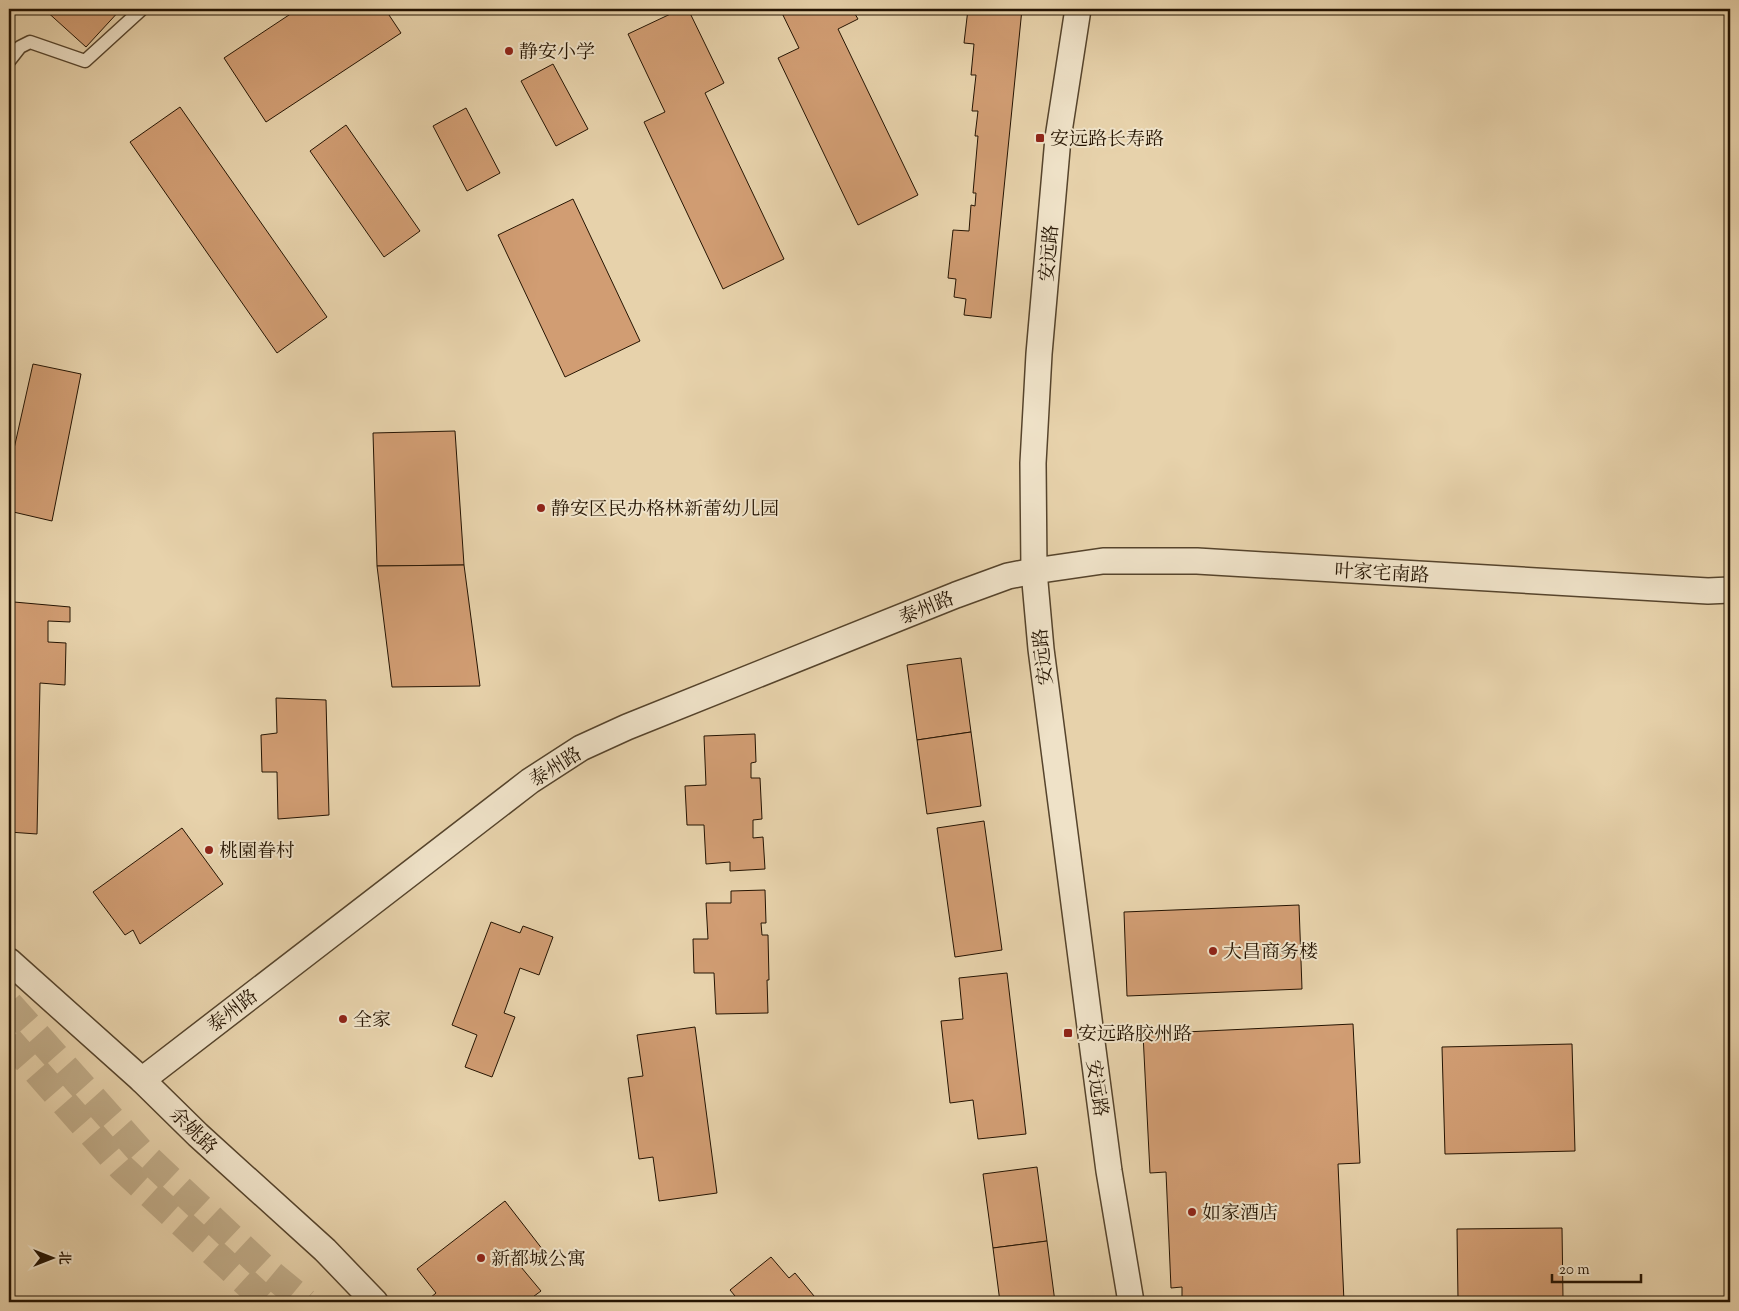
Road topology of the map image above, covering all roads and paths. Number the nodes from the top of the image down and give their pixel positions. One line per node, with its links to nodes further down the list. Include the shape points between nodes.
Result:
1 (142, 9): 3 (lane, via 85,61 30,42 20,47)
2 (1078, 9): 4 (street, 安远路, via 1058,138 1039,354 1033,463)
3 (9, 61)
4 (1034, 570): 5 (street, 叶家宅南路, via 1103,561 1196,561); 7 (street, 泰州路, via 947,598 581,748 530,781); 9 (street, 安远路, via 1041,649 1091,1036)
5 (1730, 590)
6 (9, 961): 7 (street, 余姚路)
7 (142, 1080): 8 (street, 余姚路, via 325,1250)
8 (376, 1302)
9 (1130, 1302)

